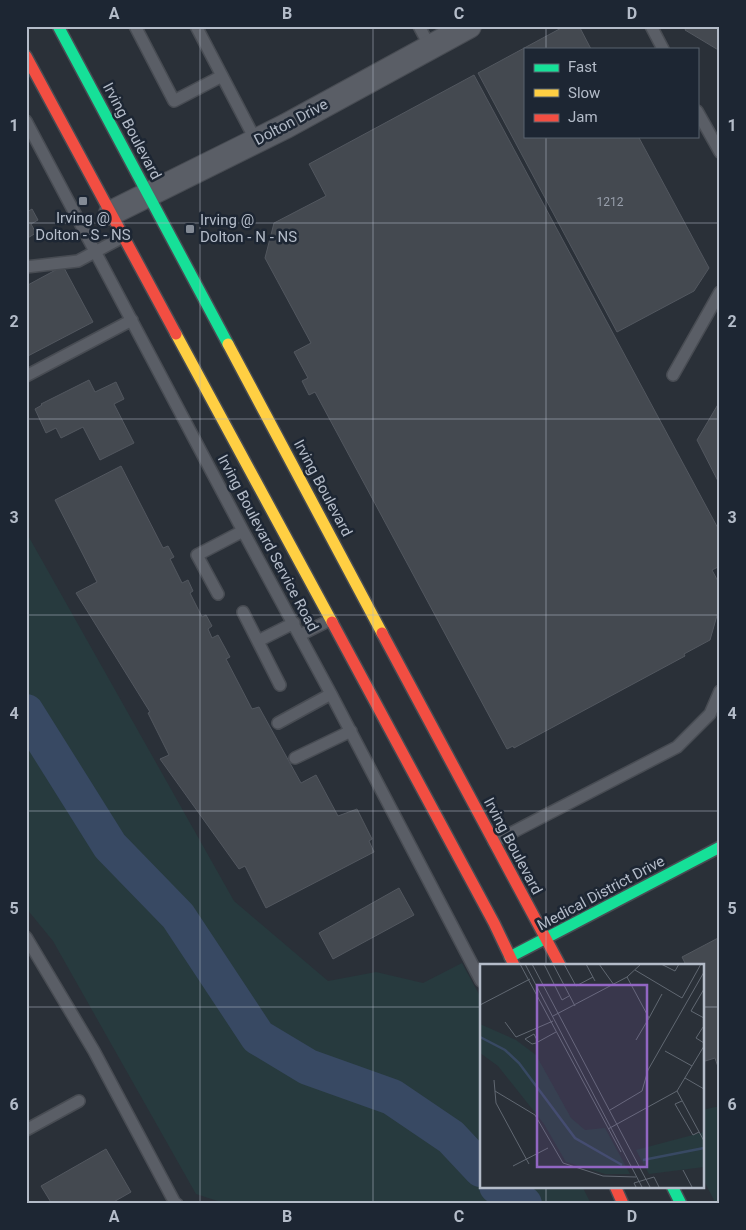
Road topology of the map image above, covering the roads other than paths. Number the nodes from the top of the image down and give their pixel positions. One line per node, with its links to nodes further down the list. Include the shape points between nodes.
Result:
1 (58, 26): 15 (main road, Irving Boulevard)
2 (135, 26): 10 (lane, via 174,101)
3 (196, 26): 10 (lane)
4 (419, 26): 7 (lane)
5 (469, 26): 7 (street, Dolton Drive)
6 (651, 26): 8 (lane)
7 (430, 48): 13 (street, Dolton Drive)
8 (662, 48)
9 (26, 56): 16 (main road)
10 (222, 76): 13 (lane)
11 (698, 113): 14 (lane)
12 (26, 121): 18 (lane, Irving Boulevard Service Road)
13 (256, 141): 15 (street, Dolton Drive)
14 (720, 152)
15 (149, 195): 16 (street, Dolton Drive); 37 (main road, Irving Boulevard)
16 (111, 213): 17 (main road)
17 (124, 237): 18 (lane); 27 (main road)
18 (95, 252): 19 (lane, via 78,261); 21 (lane, Irving Boulevard Service Road)
19 (26, 267)
20 (720, 292): 22 (lane)
21 (132, 320): 23 (lane); 24 (lane, Irving Boulevard Service Road)
22 (673, 375)
23 (26, 376)
24 (243, 531): 25 (lane, via 197,555); 28 (lane, Irving Boulevard Service Road)
25 (218, 594)
26 (243, 612): 30 (lane)
27 (330, 620): 29 (lane); 41 (main road, via 494,923)
28 (294, 623): 29 (lane, Irving Boulevard Service Road); 30 (lane)
29 (300, 635): 33 (lane, Irving Boulevard Service Road)
30 (258, 641): 31 (lane)
31 (280, 685)
32 (720, 691): 37 (lane, via 710,714 677,747)
33 (332, 694): 34 (lane); 35 (lane, Irving Boulevard Service Road)
34 (278, 723)
35 (351, 731): 36 (lane); 43 (lane, Irving Boulevard Service Road)
36 (295, 758)
37 (494, 842): 40 (main road, Irving Boulevard)
38 (720, 847): 40 (main road, Medical District Drive)
39 (26, 937): 49 (lane, via 94,1051)
40 (546, 940): 41 (main road, Medical District Drive); 42 (main road, Irving Boulevard)
41 (509, 961)
42 (559, 964)
43 (480, 976)
44 (79, 1100): 45 (lane)
45 (26, 1130)
46 (614, 1188): 48 (main road)
47 (673, 1188): 50 (main road)
48 (622, 1202)
49 (177, 1204)
50 (681, 1204)

